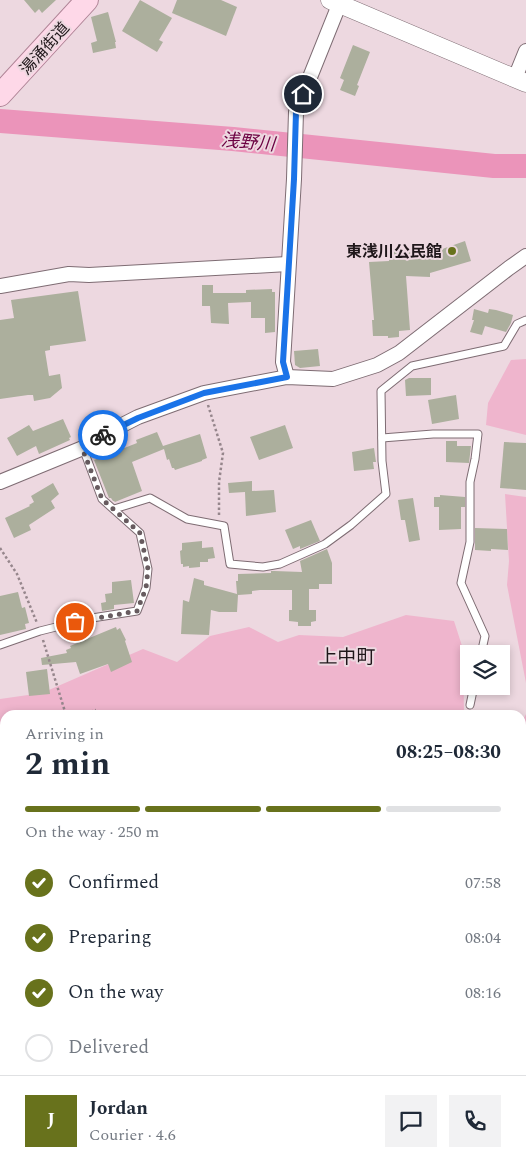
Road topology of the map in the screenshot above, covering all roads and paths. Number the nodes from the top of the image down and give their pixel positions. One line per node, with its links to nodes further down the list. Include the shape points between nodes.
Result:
1 (87, 0): 5 (main road, 湯涌街道)
2 (337, 1): 4 (street); 7 (street, via 296,112)
3 (526, 51): 4 (street)
4 (520, 81)
5 (5, 90)
6 (526, 256): 10 (street, via 399,353 333,379)
7 (288, 264): 8 (street, via 69,274); 10 (street, via 283,362)
8 (0, 286)
9 (526, 320): 12 (lane, via 517,324 504,346 412,366 381,391)
10 (287, 377): 11 (street)
11 (204, 393): 13 (street, via 138,418); 16 (path, via 223,454)
12 (382, 438): 16 (lane, via 386,494 325,544 280,564 263,567 230,564 224,526); 18 (lane, via 478,434 470,482 470,542 461,583 485,636)
13 (82, 448): 14 (street); 15 (lane, via 102,499)
14 (0, 482)
15 (114, 509): 16 (lane, via 150,498 187,519); 17 (lane, via 140,533 148,569 146,588 137,611 92,618)
16 (219, 525)
17 (0, 645)
18 (483, 645)
19 (472, 695): 20 (lane)
20 (470, 705)

